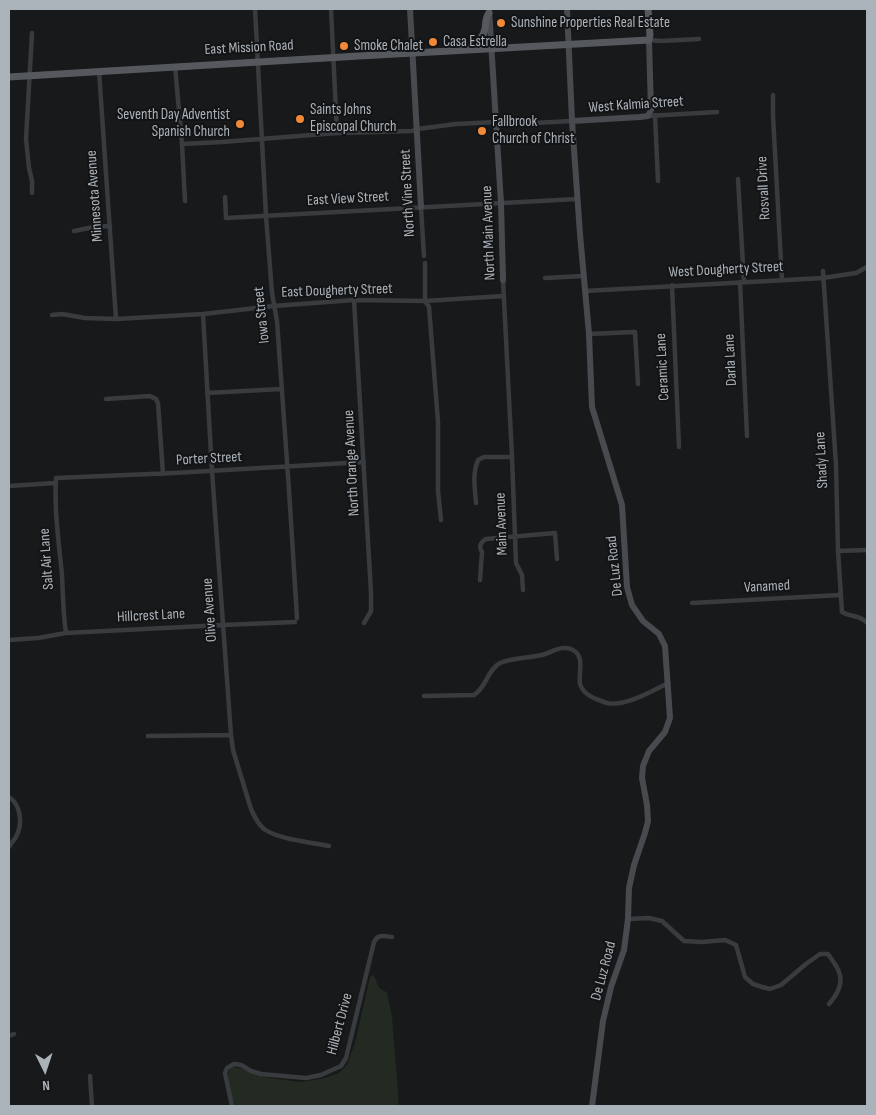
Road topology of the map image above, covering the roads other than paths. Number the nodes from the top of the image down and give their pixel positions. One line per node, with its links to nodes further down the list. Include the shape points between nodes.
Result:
1 (255, 9): 15 (street, Iowa Street)
2 (331, 9): 14 (street)
3 (410, 9): 13 (main road, North Vine Street)
4 (567, 9): 10 (main road, De Luz Road)
5 (648, 9): 9 (main road)
6 (489, 11): 11 (main road, North Main Avenue); 12 (main road, via 481,40)
7 (32, 33): 18 (street)
8 (699, 39): 9 (street)
9 (649, 40): 10 (main road, East Mission Road); 22 (main road)
10 (569, 44): 11 (main road, East Mission Road); 23 (main road, De Luz Road)
11 (491, 48): 12 (main road, East Mission Road); 24 (main road, North Main Avenue)
12 (466, 50): 13 (main road, East Mission Road)
13 (413, 53): 14 (main road, East Mission Road); 25 (main road, North Vine Street)
14 (334, 57): 15 (main road, East Mission Road); 26 (street)
15 (258, 62): 16 (main road, East Mission Road); 27 (street, Iowa Street)
16 (175, 66): 17 (main road, East Mission Road); 28 (street)
17 (99, 71): 18 (main road, East Mission Road); 38 (street, Minnesota Avenue)
18 (30, 75): 19 (main road, East Mission Road); 31 (street, via 26,140)
19 (9, 77)
20 (773, 95): 48 (street, Rosvall Drive)
21 (718, 112): 22 (street, West Kalmia Street)
22 (652, 116): 23 (main road, West Kalmia Street); 30 (street)
23 (572, 121): 24 (street, West Kalmia Street); 33 (main road, De Luz Road)
24 (496, 123): 25 (street, West Kalmia Street); 35 (main road, North Main Avenue)
25 (417, 129): 26 (street, West Kalmia Street); 36 (main road, North Vine Street)
26 (337, 133): 27 (street, West Kalmia Street)
27 (262, 138): 28 (street, West Kalmia Street); 37 (street, Iowa Street)
28 (182, 144): 34 (street)
29 (738, 179): 49 (street, Darla Lane)
30 (658, 181)
31 (32, 193)
32 (225, 197): 37 (street, East View Street, via 226,218)
33 (577, 199): 35 (street, East View Street); 44 (main road, De Luz Road)
34 (184, 201)
35 (501, 203): 36 (street, East View Street); 47 (main road, North Main Avenue)
36 (421, 207): 37 (street, East View Street); 40 (street, North Vine Street)
37 (266, 216): 55 (street, Iowa Street)
38 (110, 226): 39 (street); 58 (street, Minnesota Avenue)
39 (74, 231)
40 (424, 256)
41 (424, 263): 54 (street)
42 (867, 267): 46 (street, West Dougherty Street, via 856,273)
43 (823, 271): 46 (street, Shady Lane)
44 (583, 276): 45 (street); 51 (main road, De Luz Road)
45 (545, 278)
46 (823, 278): 48 (street, West Dougherty Street); 77 (street, Shady Lane, via 836,465)
47 (503, 280): 52 (street, North Main Avenue)
48 (782, 280): 49 (street, West Dougherty Street)
49 (742, 282): 50 (street, West Dougherty Street); 64 (street, Darla Lane)
50 (672, 285): 51 (street, West Dougherty Street); 65 (street, Ceramic Lane)
51 (585, 291): 59 (main road, De Luz Road)
52 (503, 296): 54 (street, East Dougherty Street); 66 (street, North Main Avenue)
53 (354, 300): 54 (street, East Dougherty Street); 55 (street, East Dougherty Street); 67 (street, North Orange Avenue)
54 (425, 301): 74 (street, via 429,307 438,422)
55 (274, 306): 56 (street, East Dougherty Street); 61 (street, Iowa Street)
56 (203, 314): 58 (street, East Dougherty Street); 62 (street, Olive Avenue)
57 (52, 315): 58 (street, East Dougherty Street)
58 (116, 318)
59 (589, 334): 60 (street, via 635,332); 89 (main road, De Luz Road, via 592,407 622,505 626,587 632,605 666,646)
60 (638, 384)
61 (281, 389): 62 (street); 68 (street, Iowa Street)
62 (207, 393): 69 (street, Olive Avenue)
63 (106, 399): 70 (street, via 150,396 156,399)
64 (747, 436)
65 (679, 447)
66 (512, 457): 73 (street, via 478,460 474,478); 75 (street, Main Avenue)
67 (364, 462): 68 (street, Porter Street); 84 (street, North Orange Avenue, via 371,611)
68 (288, 467): 69 (street, Porter Street); 83 (street, Iowa Street)
69 (212, 471): 70 (street, Porter Street); 86 (street, Olive Avenue)
70 (163, 474): 71 (street, Porter Street)
71 (56, 480): 72 (street, Porter Street); 87 (street, Salt Air Lane)
72 (9, 486)
73 (476, 503)
74 (441, 520)
75 (515, 536): 78 (street, via 555,533); 79 (street, via 482,542); 80 (street, Main Avenue, via 516,563 522,576)
76 (867, 550): 77 (street)
77 (838, 551): 81 (street, Shady Lane)
78 (558, 559)
79 (480, 580)
80 (523, 590)
81 (840, 592): 82 (street, Vanamed, via 840,595); 85 (street, Shady Lane, via 842,612)
82 (692, 603)
83 (296, 620): 86 (street, Hillcrest Lane)
84 (364, 623)
85 (867, 623)
86 (224, 625): 87 (street, Hillcrest Lane); 91 (street, Olive Avenue)
87 (66, 634): 88 (street, Hillcrest Lane)
88 (9, 640)
89 (668, 683): 90 (street, via 636,698 607,703 584,692 580,684 581,662 578,655 565,648 503,662 494,667 474,695); 96 (main road, De Luz Road, via 670,718 665,732 649,751 643,766 648,821 629,888)
90 (424, 696)
91 (231, 735): 92 (street); 94 (street, Olive Avenue, via 251,810 262,828 277,836)
92 (148, 736)
93 (9, 796): 95 (street, via 20,812 17,835)
94 (329, 846)
95 (9, 847)
96 (628, 919): 98 (street, via 662,921 684,941 726,940 736,945 746,977 753,984 770,989 782,985 820,954 828,954 840,973 837,994); 102 (main road, De Luz Road, via 624,950 603,1021)
97 (392, 937): 101 (street, Hilbert Drive, via 380,936 374,942 342,1066 306,1078 261,1074 234,1064 225,1073)
98 (829, 1004)
99 (90, 1076): 100 (street)
100 (92, 1106)
101 (232, 1106)
102 (592, 1106)

